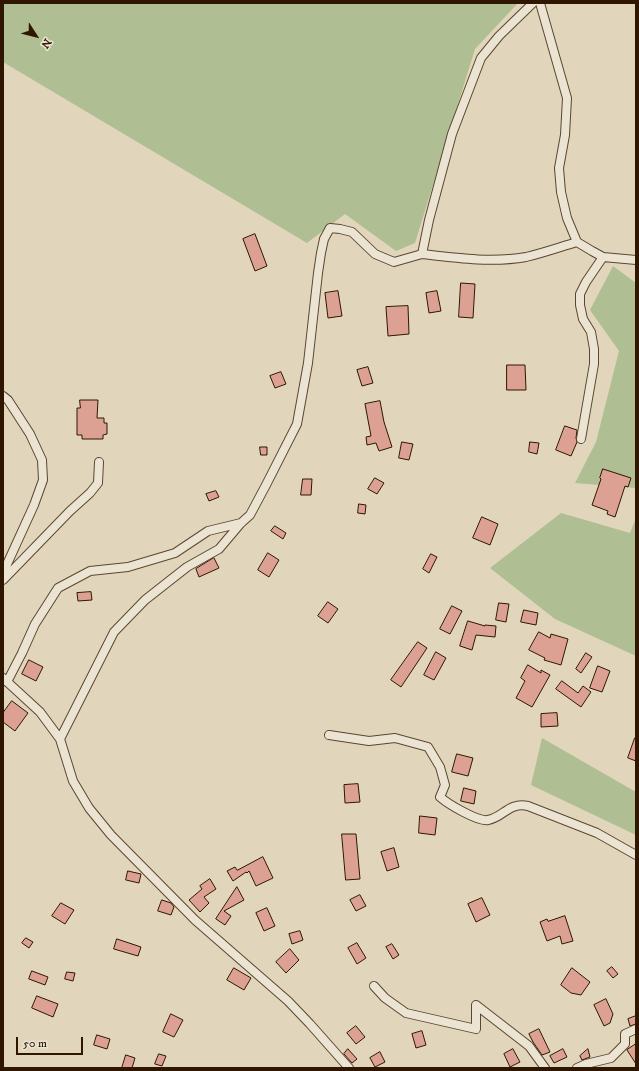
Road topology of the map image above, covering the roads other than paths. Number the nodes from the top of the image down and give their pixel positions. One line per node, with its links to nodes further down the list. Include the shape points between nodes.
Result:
1 (533, 3): 4 (street, via 499,36 481,58 452,134)
2 (540, 3): 3 (street, via 567,98 559,168 567,218)
3 (577, 242): 4 (street, via 526,257 494,260); 5 (street)
4 (422, 254): 10 (street, via 394,262 376,254 352,232 330,228 324,239 320,260 308,363 297,424 250,515)
5 (602, 257): 6 (street); 8 (street, via 580,294 583,319 591,332 594,349 594,364)
6 (636, 260)
7 (3, 396): 11 (street, via 30,434 42,460 43,480)
8 (581, 439)
9 (99, 462): 12 (street, via 98,482 90,493)
10 (241, 523): 13 (street, via 208,531 175,553 128,567 90,571 58,588); 15 (street, via 219,549 187,567 151,595 114,632)
11 (3, 573)
12 (3, 580)
13 (5, 680): 15 (street, via 40,712)
14 (329, 735): 16 (street, via 369,741 395,738 428,747 440,767 445,785 440,797 476,819 487,820 519,804 528,806 597,834)
15 (60, 739): 19 (street, via 73,781 89,808 111,835 195,920 288,1002)
16 (636, 855)
17 (374, 986): 20 (street, via 385,998 406,1013 476,1029 476,1005 529,1046)
18 (636, 1029): 21 (street, via 625,1034 624,1044 611,1058)
19 (349, 1068)
20 (545, 1068)
21 (577, 1068)

